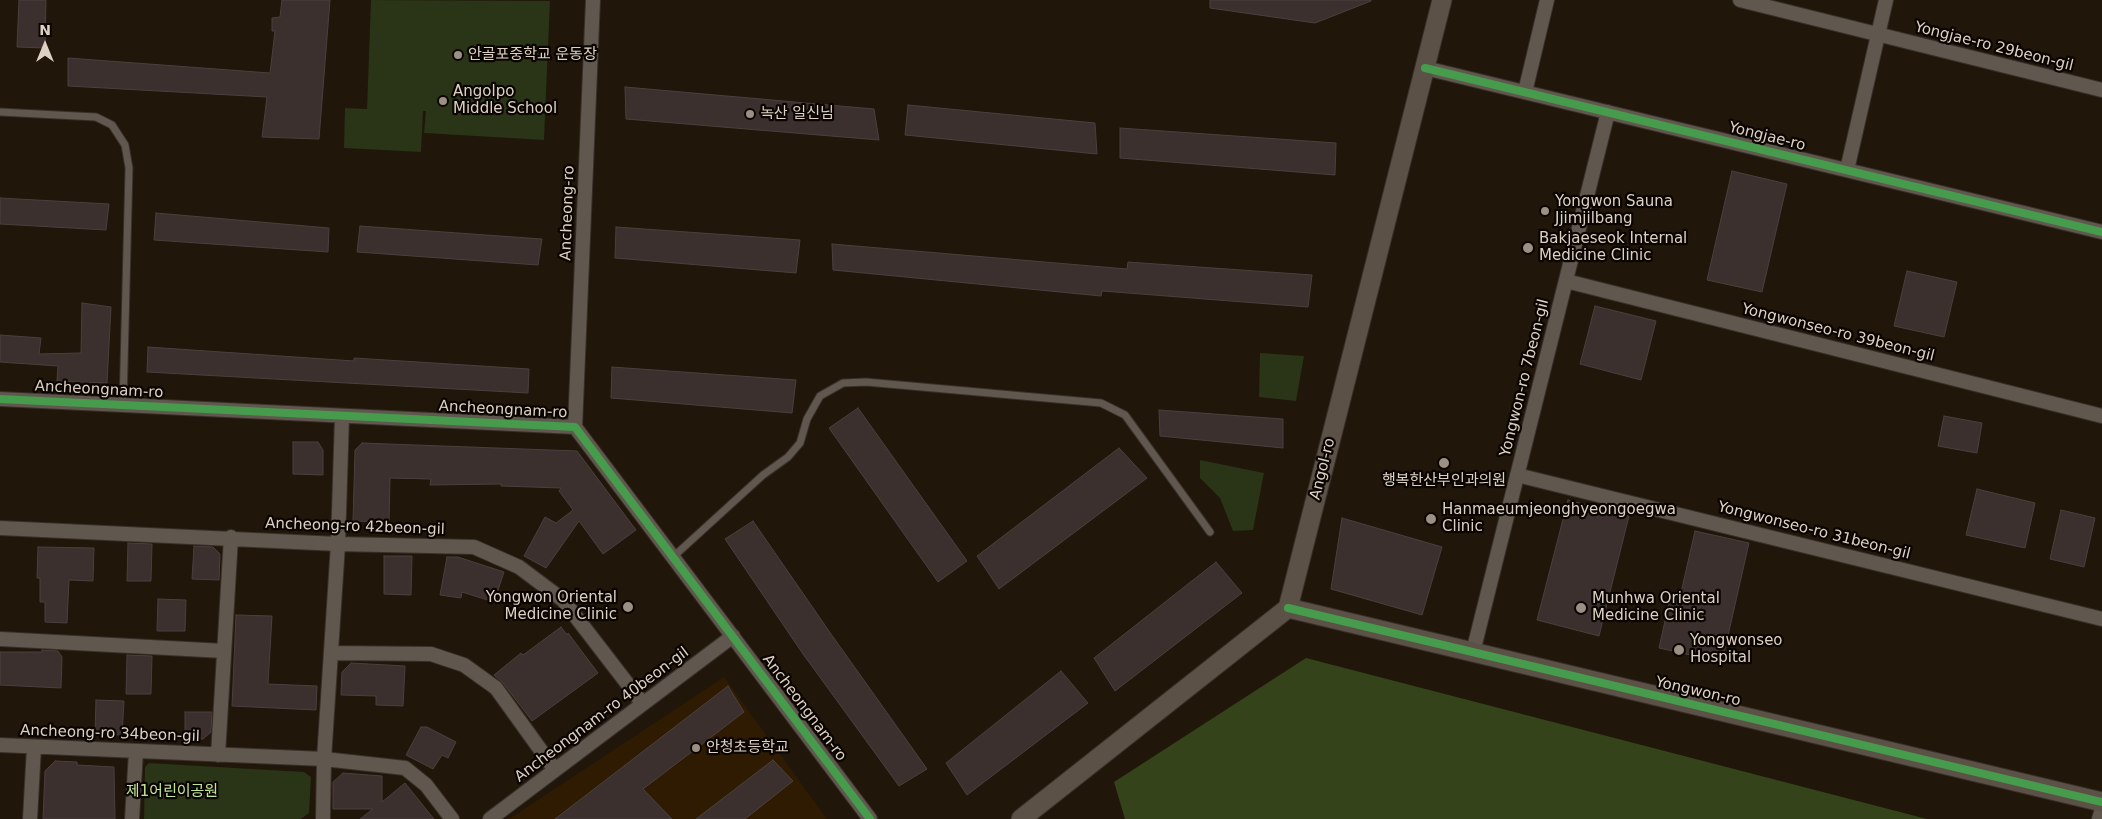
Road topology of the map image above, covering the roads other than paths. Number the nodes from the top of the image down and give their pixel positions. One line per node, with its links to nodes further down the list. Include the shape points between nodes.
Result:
1 (593, 0): 19 (street, Ancheong-ro)
2 (1442, 0): 7 (main road, Angol-ro)
3 (1547, 0): 9 (street)
4 (1740, 0): 6 (street, Yongjae-ro 29beon-gil)
5 (1886, 0): 6 (street)
6 (1878, 35): 8 (street, Yongjae-ro 29beon-gil); 12 (street)
7 (1425, 68): 9 (street, Yongjae-ro); 26 (main road, Angol-ro)
8 (2102, 90)
9 (1525, 92): 11 (street, Yongjae-ro)
10 (0, 112): 16 (lane, via 96,118 112,125 125,145 129,168)
11 (1608, 112): 12 (street, Yongjae-ro); 14 (street, Yongwon-ro 7beon-gil)
12 (1847, 170): 13 (street, Yongjae-ro)
13 (2102, 232)
14 (1566, 281): 18 (street, Yongwonseo-ro 39beon-gil); 20 (street, Yongwon-ro 7beon-gil)
15 (0, 399): 16 (street, Ancheongnam-ro)
16 (124, 405): 17 (street, Ancheongnam-ro)
17 (342, 416): 19 (street, Ancheongnam-ro); 24 (street)
18 (2102, 416)
19 (575, 427): 25 (street, Ancheongnam-ro)
20 (1517, 475): 27 (street, Yongwonseo-ro 31beon-gil); 31 (street, Yongwon-ro 7beon-gil)
21 (0, 528): 23 (street, Ancheong-ro 42beon-gil)
22 (1210, 532): 25 (lane, via 1125,416 1101,403 866,382 843,383 820,396 807,419 800,443 788,457)
23 (231, 537): 24 (street, Ancheong-ro 42beon-gil); 30 (street, Ancheong-ro 34beon-gil)
24 (338, 544): 32 (street); 33 (street, Ancheong-ro 42beon-gil, via 474,547 519,568 563,600)
25 (673, 557): 28 (street, Ancheongnam-ro)
26 (1288, 608): 31 (main road, Yongwon-ro); 48 (main road)
27 (2102, 619)
28 (733, 636): 33 (street, Ancheongnam-ro 40beon-gil); 47 (street, Ancheongnam-ro)
29 (0, 639): 30 (street)
30 (224, 651): 37 (street, Ancheong-ro 34beon-gil)
31 (1473, 652): 40 (main road, Yongwon-ro)
32 (330, 653): 38 (street); 39 (street, via 431,654 464,665 496,688)
33 (643, 704): 39 (street, Ancheongnam-ro 40beon-gil)
34 (0, 745): 35 (street, Ancheong-ro 34beon-gil)
35 (34, 747): 36 (street, Ancheong-ro 34beon-gil); 42 (street)
36 (136, 751): 37 (street, Ancheong-ro 34beon-gil); 43 (street)
37 (218, 755): 38 (street, Ancheong-ro 34beon-gil)
38 (324, 759): 44 (street); 45 (street, Ancheong-ro 34beon-gil, via 405,768 426,784)
39 (555, 770): 46 (street, Ancheongnam-ro 40beon-gil)
40 (2102, 802)
41 (2102, 809): 49 (street)
42 (30, 819)
43 (132, 819)
44 (323, 819)
45 (452, 819)
46 (490, 819)
47 (870, 819)
48 (1021, 819)
49 (2100, 819)

